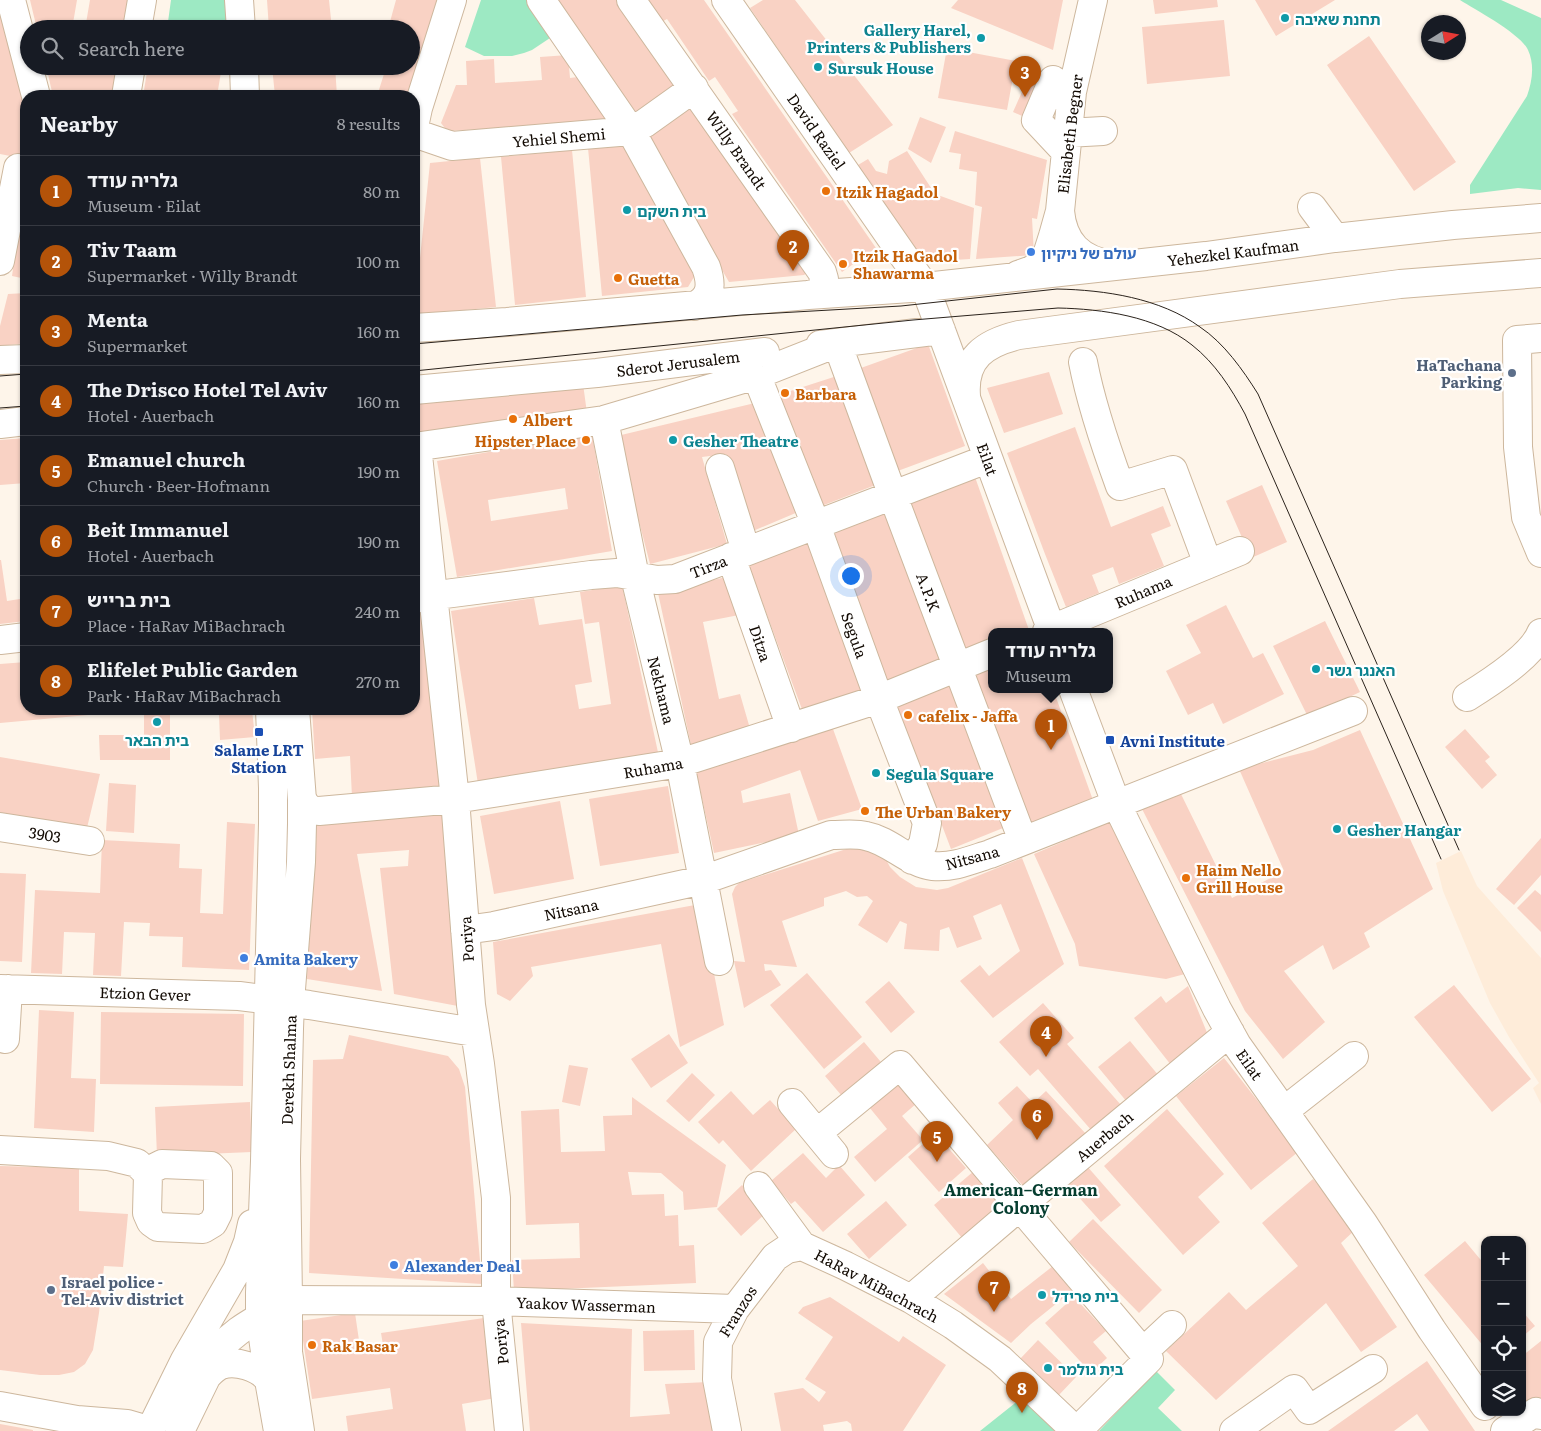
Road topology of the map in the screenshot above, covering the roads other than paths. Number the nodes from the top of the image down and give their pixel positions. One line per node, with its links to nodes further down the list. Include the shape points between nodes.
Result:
1 (11, 0): 11 (street)
2 (142, 0): 9 (street)
3 (239, 0): 10 (street)
4 (452, 0): 19 (street)
5 (541, 0): 20 (street)
6 (632, 0): 15 (street, Willy Brandt)
7 (726, 0): 33 (street, David Raziel)
8 (1093, 0): 23 (street, Elisabeth Begner, via 1072,92)
9 (139, 20)
10 (240, 20)
11 (20, 35)
12 (31, 75): 16 (street)
13 (130, 75): 17 (street)
14 (245, 75): 18 (street)
15 (694, 88): 20 (street, Yehiel Shemi); 34 (street, Willy Brandt, via 822,272 824,287 818,293)
16 (34, 90)
17 (127, 90)
18 (246, 90)
19 (420, 102)
20 (631, 131): 22 (street, Yehiel Shemi, via 452,146); 35 (street, via 710,278 708,294)
21 (1103, 131): 23 (street)
22 (420, 134)
23 (1066, 142): 26 (street, Elisabeth Begner)
24 (15, 167): 29 (street)
25 (1312, 206): 28 (street)
26 (1060, 211): 30 (street, Elisabeth Begner, via 1066,236 1078,252 1094,261); 32 (street, Elisabeth Begner, via 1047,255 1041,264)
27 (1541, 218): 28 (street, Yehezkel Kaufman)
28 (1335, 238): 30 (street, Yehezkel Kaufman)
29 (0, 261)
30 (1116, 266): 32 (street, Yehezkel Kaufman)
31 (1541, 273): 45 (street, via 1400,284 1019,335 994,342 978,356 968,374)
32 (1007, 279): 33 (street, Yehezkel Kaufman)
33 (925, 287): 34 (street); 37 (street, Eilat)
34 (808, 295): 35 (street)
35 (694, 306): 36 (street)
36 (420, 328)
37 (941, 330): 39 (street, Sderot Jerusalem); 45 (street, Eilat)
38 (1541, 338): 56 (street, via 1517,340 1518,447 1526,517)
39 (837, 343): 43 (street, Sderot Jerusalem); 52 (street, A.P.K)
40 (20, 359): 41 (street)
41 (0, 360)
42 (1083, 362): 58 (street, via 1104,443 1120,486 1173,470)
43 (752, 365): 44 (street, Sderot Jerusalem, via 597,373); 46 (street); 54 (street, Segula)
44 (420, 389)
45 (966, 398): 50 (street, Eilat)
46 (604, 420): 49 (street); 59 (street, Nekhama)
47 (20, 422): 48 (street)
48 (0, 424)
49 (420, 446)
50 (987, 460): 52 (street, Tirza); 61 (street, Eilat)
51 (720, 468): 57 (street, Ditza)
52 (893, 496): 54 (street, Tirza); 67 (street, A.P.K)
53 (420, 522): 60 (street, Poriya)
54 (816, 525): 57 (street, Tirza); 70 (street, Segula)
55 (1240, 551): 58 (street, Ruhama)
56 (1541, 553)
57 (739, 554): 59 (street, Tirza, via 675,578); 74 (street, Ditza)
58 (1208, 564): 62 (street, Ruhama)
59 (635, 577): 60 (street, Tirza, via 591,575); 75 (street, Nekhama)
60 (424, 597): 76 (street, Poriya)
61 (1049, 628)
62 (1057, 628)
63 (1541, 634): 69 (street, via 1538,641 1503,674)
64 (20, 638): 65 (street)
65 (0, 640)
66 (988, 655): 67 (street, Ruhama)
67 (958, 668): 70 (street, Ruhama); 81 (street, A.P.K)
68 (1075, 693): 78 (street, Eilat)
69 (1467, 697)
70 (879, 699): 74 (street, Ruhama); 82 (street, Segula, via 927,823 923,844)
71 (1353, 711): 78 (street, Nitsana)
72 (270, 715): 87 (street, Derekh Shalma)
73 (295, 715): 77 (street, Derekh Shalma)
74 (791, 728): 75 (street, Ruhama)
75 (680, 763): 76 (street, Ruhama); 83 (street, Nekhama)
76 (455, 799): 77 (street, Ruhama, via 319,812 309,809); 84 (street, Poriya)
77 (302, 800): 87 (street, Derekh Shalma, via 301,862)
78 (1116, 803): 81 (street, Nitsana); 89 (street, Eilat)
79 (0, 827): 80 (street, 3903)
80 (90, 841)
81 (1023, 841): 82 (street, Nitsana, via 948,866 931,866)
82 (912, 860): 83 (street, Nitsana, via 867,836 832,835)
83 (703, 880): 84 (street, Nitsana); 85 (street, Nekhama)
84 (465, 930): 88 (street, Poriya)
85 (719, 961)
86 (4, 989): 87 (street, Etzion Gever, via 239,996); 90 (street)
87 (280, 1001): 88 (street, Etzion Gever); 97 (street, Derekh Shalma); 103 (street, Derekh Shalma)
88 (474, 1032): 104 (street, Poriya, via 496,1198)
89 (1230, 1032): 93 (street, Eilat); 100 (street, Auerbach)
90 (5, 1039)
91 (1354, 1056): 93 (street)
92 (792, 1103): 94 (street)
93 (1284, 1110): 113 (street, Eilat)
94 (817, 1133): 96 (street); 100 (street, via 900,1065)
95 (0, 1150): 98 (street, via 108,1156 137,1163)
96 (834, 1154)
97 (265, 1161): 105 (street, Derekh Shalma); 108 (street, via 246,1250)
98 (148, 1174)
99 (758, 1186): 101 (street, HaRav MiBachrach)
100 (1020, 1206): 102 (street, Auerbach); 109 (street)
101 (802, 1246): 102 (street, HaRav MiBachrach); 106 (street, Franzos, via 787,1249 775,1258)
102 (911, 1299): 117 (street, HaRav MiBachrach, via 1000,1359)
103 (288, 1300): 104 (street, Yaakov Wasserman); 105 (street, Yaakov Wasserman, via 273,1295); 121 (street, Derekh Shalma, via 288,1352)
104 (496, 1301): 106 (street, Yaakov Wasserman); 122 (street, Poriya)
105 (260, 1305): 108 (street, via 243,1297); 111 (street, via 221,1347); 112 (street, Derekh Shalma)
106 (735, 1309): 123 (street, Franzos, via 718,1342 717,1379)
107 (1172, 1325): 109 (street)
108 (202, 1327): 118 (street)
109 (1144, 1352): 117 (street, via 1149,1359)
110 (1373, 1369): 124 (street, via 1309,1410 1294,1388)
111 (205, 1378): 112 (street, via 215,1368 239,1364 252,1367); 119 (street)
112 (269, 1380): 120 (street, Derekh Shalma)
113 (1481, 1400)
114 (0, 1406): 118 (street, via 77,1420 127,1424)
115 (1541, 1415): 125 (street, via 1536,1412)
116 (1492, 1416): 125 (street)
117 (1081, 1426)
118 (151, 1431)
119 (180, 1431)
120 (278, 1431)
121 (300, 1431)
122 (509, 1431)
123 (727, 1431)
124 (1234, 1431)
125 (1503, 1431)

